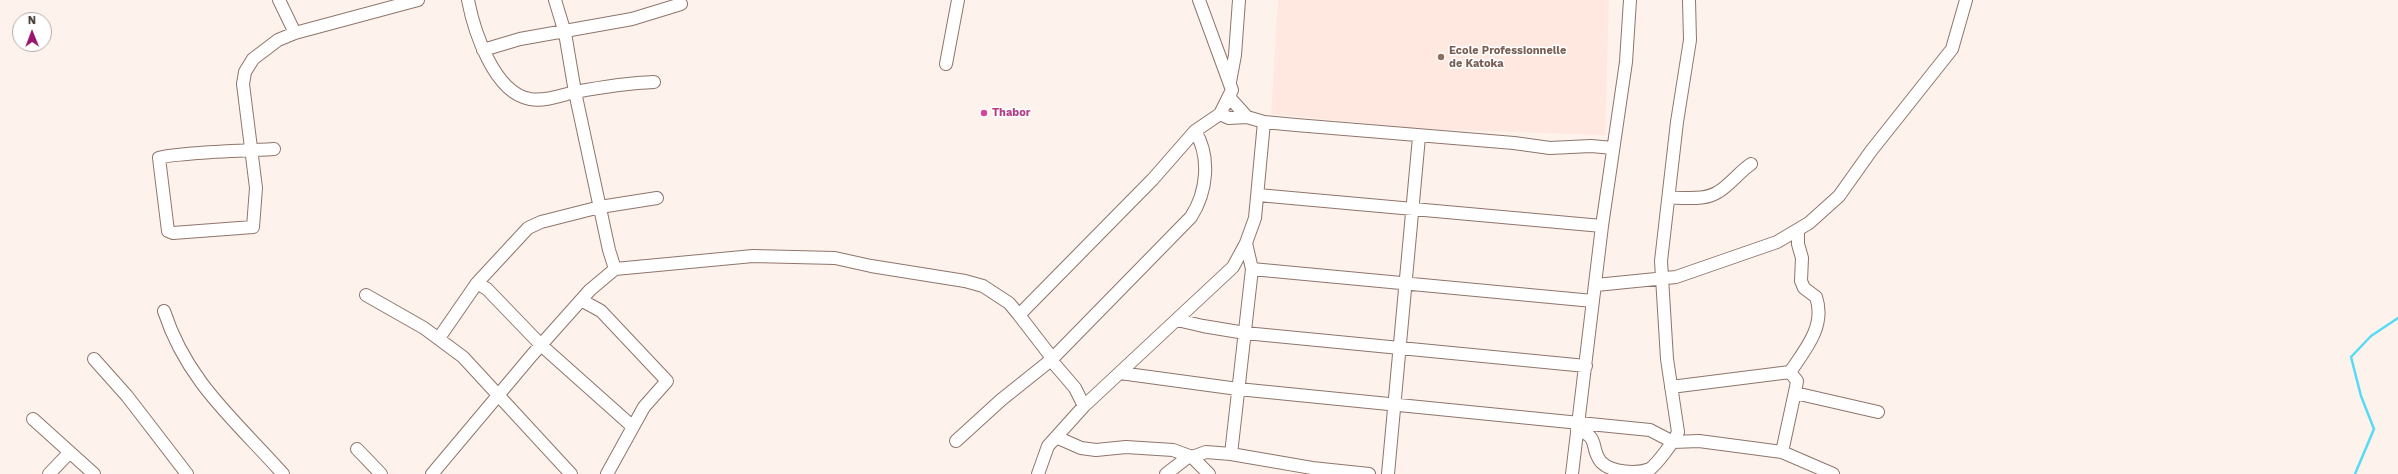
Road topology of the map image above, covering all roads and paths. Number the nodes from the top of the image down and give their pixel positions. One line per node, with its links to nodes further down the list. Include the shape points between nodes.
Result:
1 (279, 0): 12 (street)
2 (418, 0): 12 (street)
3 (468, 0): 14 (street)
4 (555, 0): 13 (street)
5 (958, 0): 15 (street)
6 (1199, 0): 17 (street)
7 (1239, 0): 17 (street)
8 (1630, 0): 25 (street, via 1626,62)
9 (1689, 0): 31 (street, via 1690,40 1677,122)
10 (1966, 0): 35 (street, via 1952,49 1936,71 1870,150 1839,196 1827,209)
11 (681, 4): 13 (street, via 632,19)
12 (295, 33): 27 (street, via 263,50 253,59 245,72 244,96)
13 (565, 33): 14 (street, via 520,39); 18 (street)
14 (483, 50): 18 (street, via 495,72 520,96 531,100)
15 (946, 64)
16 (654, 82): 18 (street, via 613,85)
17 (1230, 83): 19 (street, via 1232,90)
18 (575, 92): 32 (street)
19 (1229, 97): 20 (street); 21 (street)
20 (1220, 114): 21 (street, via 1233,118); 23 (street)
21 (1246, 117): 22 (street)
22 (1264, 122): 24 (street); 29 (street)
23 (1195, 131): 52 (street, via 1153,179); 59 (street, via 1202,142 1204,158 1202,196 1196,209 1180,230)
24 (1420, 137): 25 (street, via 1550,148); 33 (street)
25 (1613, 148): 34 (street)
26 (274, 149): 27 (street)
27 (252, 151): 27 (street, via 256,202 254,227 173,233 168,231 159,158 197,153)
28 (1751, 164): 31 (street, via 1718,192 1693,198)
29 (1258, 195): 33 (street); 37 (street, via 1255,218)
30 (657, 198): 32 (street)
31 (1669, 198): 39 (street)
32 (600, 207): 40 (street); 45 (street, via 541,222 528,228)
33 (1413, 209): 34 (street); 46 (street)
34 (1602, 226): 47 (street)
35 (1798, 230): 36 (street); 38 (street)
36 (1777, 242): 38 (street); 42 (street)
37 (1246, 243): 41 (street); 53 (street, via 1233,267)
38 (1798, 244): 61 (street, via 1802,258 1801,281 1804,288 1816,296 1818,312 1814,335)
39 (1662, 262): 42 (street); 43 (street); 44 (street, via 1651,276)
40 (615, 269): 49 (street, via 602,278); 52 (street, via 753,256 835,258 983,286 1009,303)
41 (1252, 269): 46 (street); 54 (street)
42 (1676, 277): 43 (street)
43 (1662, 278): 44 (street); 63 (street)
44 (1645, 279): 47 (street)
45 (477, 283): 55 (street); 56 (street, via 487,289)
46 (1405, 283): 50 (street); 57 (street)
47 (1596, 285): 50 (street)
48 (366, 295): 55 (street)
49 (581, 300): 56 (street); 72 (street, via 601,311 666,378 667,381 644,407)
50 (1593, 301): 60 (street)
51 (164, 310): 84 (street, via 172,336 194,375)
52 (1019, 315): 59 (street)
53 (1177, 320): 54 (street); 62 (street)
54 (1245, 333): 57 (street); 64 (street)
55 (439, 338): 66 (street, via 464,357)
56 (541, 345): 66 (street); 72 (street)
57 (1400, 347): 60 (street); 67 (street)
58 (94, 359): 81 (street, via 139,411)
59 (1051, 360): 68 (street, via 1075,388); 74 (street, via 1001,400)
60 (1586, 366): 71 (street)
61 (1790, 372): 63 (street); 65 (street, via 1797,381)
62 (1120, 374): 64 (street); 68 (street)
63 (1671, 387): 75 (street, via 1678,427)
64 (1238, 389): 67 (street); 79 (street)
65 (1795, 393): 69 (street); 78 (street)
66 (499, 394): 86 (street); 87 (street)
67 (1394, 404): 71 (street); 93 (street)
68 (1084, 406): 73 (street)
69 (1878, 412)
70 (33, 419): 77 (street)
71 (1577, 426): 75 (street, via 1650,430); 75 (street, via 1592,437 1600,460 1620,473 1632,474 1649,470); 94 (street)
72 (633, 427): 88 (street)
73 (1056, 437): 80 (street, via 1081,448 1165,450); 89 (street, via 1048,446)
74 (956, 441)
75 (1673, 442): 78 (street, via 1699,441)
76 (357, 449): 85 (street)
77 (70, 452): 82 (street); 83 (street)
78 (1782, 452): 95 (street)
79 (1230, 454): 80 (street, via 1206,452); 92 (street, via 1306,467)
80 (1190, 457): 90 (street); 91 (street)
81 (182, 472)
82 (49, 474)
83 (94, 474)
84 (283, 474)
85 (382, 474)
86 (432, 474)
87 (572, 474)
88 (607, 474)
89 (1038, 474)
90 (1166, 474)
91 (1209, 474)
92 (1369, 474)
93 (1388, 474)
94 (1572, 474)
95 (1833, 474)

